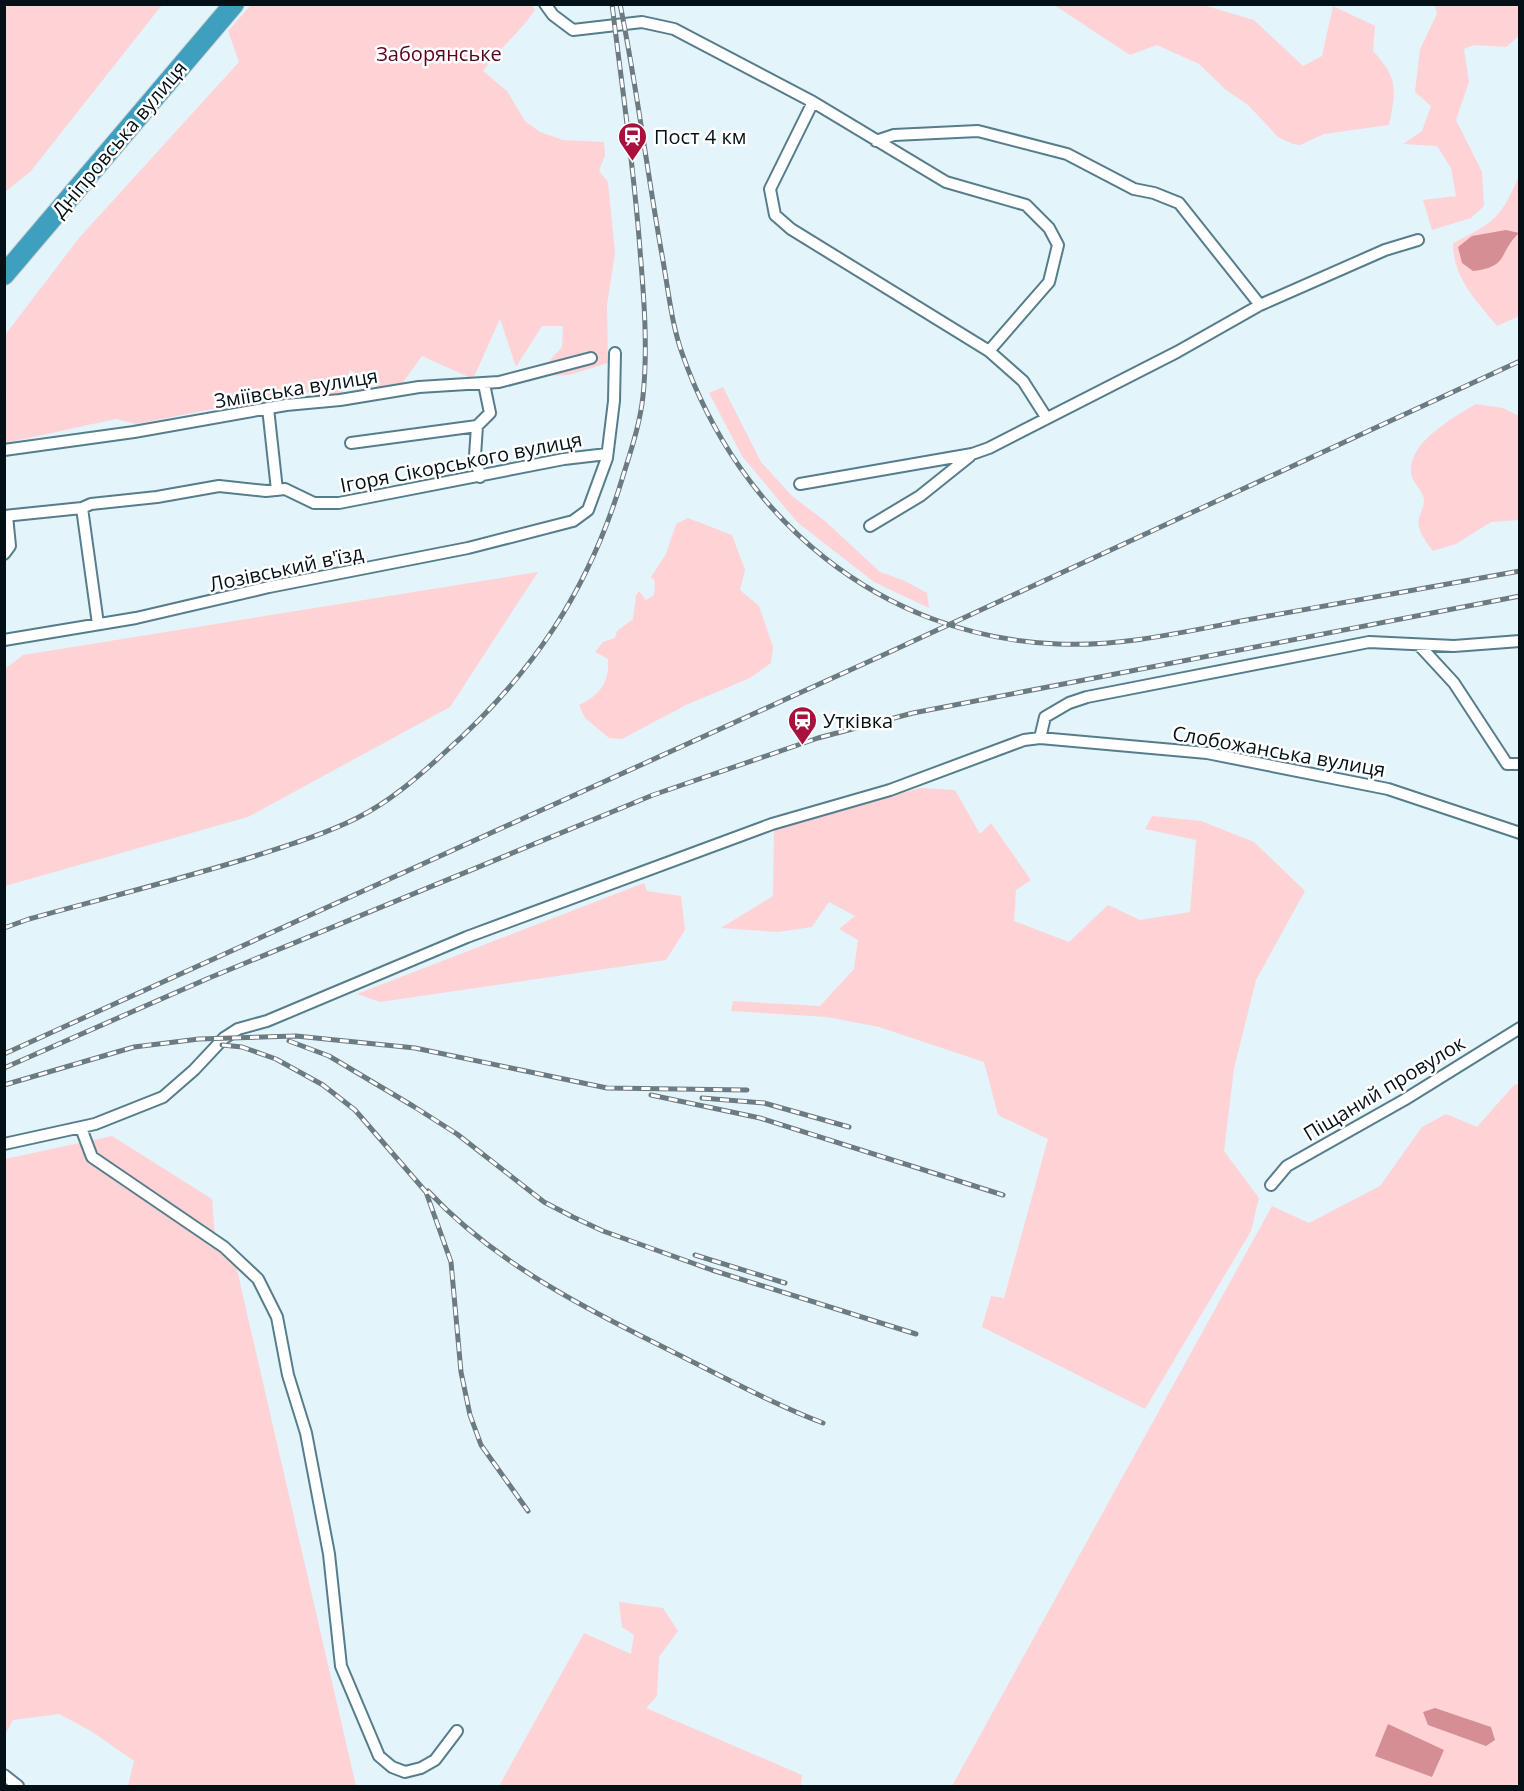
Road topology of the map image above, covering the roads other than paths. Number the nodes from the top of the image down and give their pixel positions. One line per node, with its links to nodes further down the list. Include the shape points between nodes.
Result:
1 (234, 4): 6 (highway, Дніпровська вулиця)
2 (545, 4): 3 (street, via 573,30 642,22 674,29)
3 (813, 102): 4 (street); 8 (street, via 770,189 775,215 791,229)
4 (876, 141): 7 (street, via 894,135 978,131 1067,154 1134,189 1179,203); 8 (street, via 946,182 1026,205 1049,228 1058,245 1049,282)
5 (1418, 240): 7 (street)
6 (4, 275)
7 (1260, 305): 13 (street, via 1177,352)
8 (989, 351): 13 (street, via 1023,381)
9 (615, 353): 17 (street)
10 (591, 358): 11 (street, Зміївська вулиця)
11 (484, 384): 12 (street, Зміївська вулиця, via 419,387); 14 (street, via 490,413)
12 (268, 408): 16 (street, Зміївська вулиця); 21 (street)
13 (1046, 417): 18 (street)
14 (477, 426): 15 (street); 19 (street)
15 (351, 442)
16 (4, 450)
17 (607, 454): 19 (street, Ігоря Сікорського вулиця); 26 (street, Лозівський в'їзд, via 588,510 573,521 468,548)
18 (972, 454): 20 (street); 24 (street, via 920,496)
19 (480, 477): 21 (street, Ігоря Сікорського вулиця, via 327,504 314,503 285,489)
20 (800, 484)
21 (277, 490): 22 (street, Ігоря Сікорського вулиця, via 219,486)
22 (82, 508): 23 (street, Ігоря Сікорського вулиця); 26 (street)
23 (6, 516): 25 (street, via 10,546)
24 (870, 526)
25 (4, 554)
26 (98, 624): 27 (street, Лозівський в'їзд)
27 (4, 640)
28 (1520, 641): 29 (street)
29 (1419, 645): 30 (street, via 1369,642 1087,697 1045,717); 31 (street, via 1454,682 1507,764)
30 (1040, 738): 32 (street, Слобожанська вулиця, via 1207,753 1388,789); 34 (street, Слобожанська вулиця, via 1024,740 890,790 772,824 467,937 267,1021 238,1029 163,1096)
31 (1520, 764)
32 (1520, 833)
33 (1520, 1028): 36 (street, Піщаний провулок, via 1287,1166)
34 (81, 1128): 35 (street, Слобожанська вулиця); 37 (street, via 92,1157 224,1247 258,1279 277,1317 288,1375 306,1433 327,1543 341,1666 379,1756 405,1772 421,1768 435,1760)
35 (4, 1144)
36 (1271, 1185)
37 (457, 1731)
38 (4, 1776): 39 (street)
39 (18, 1786)

